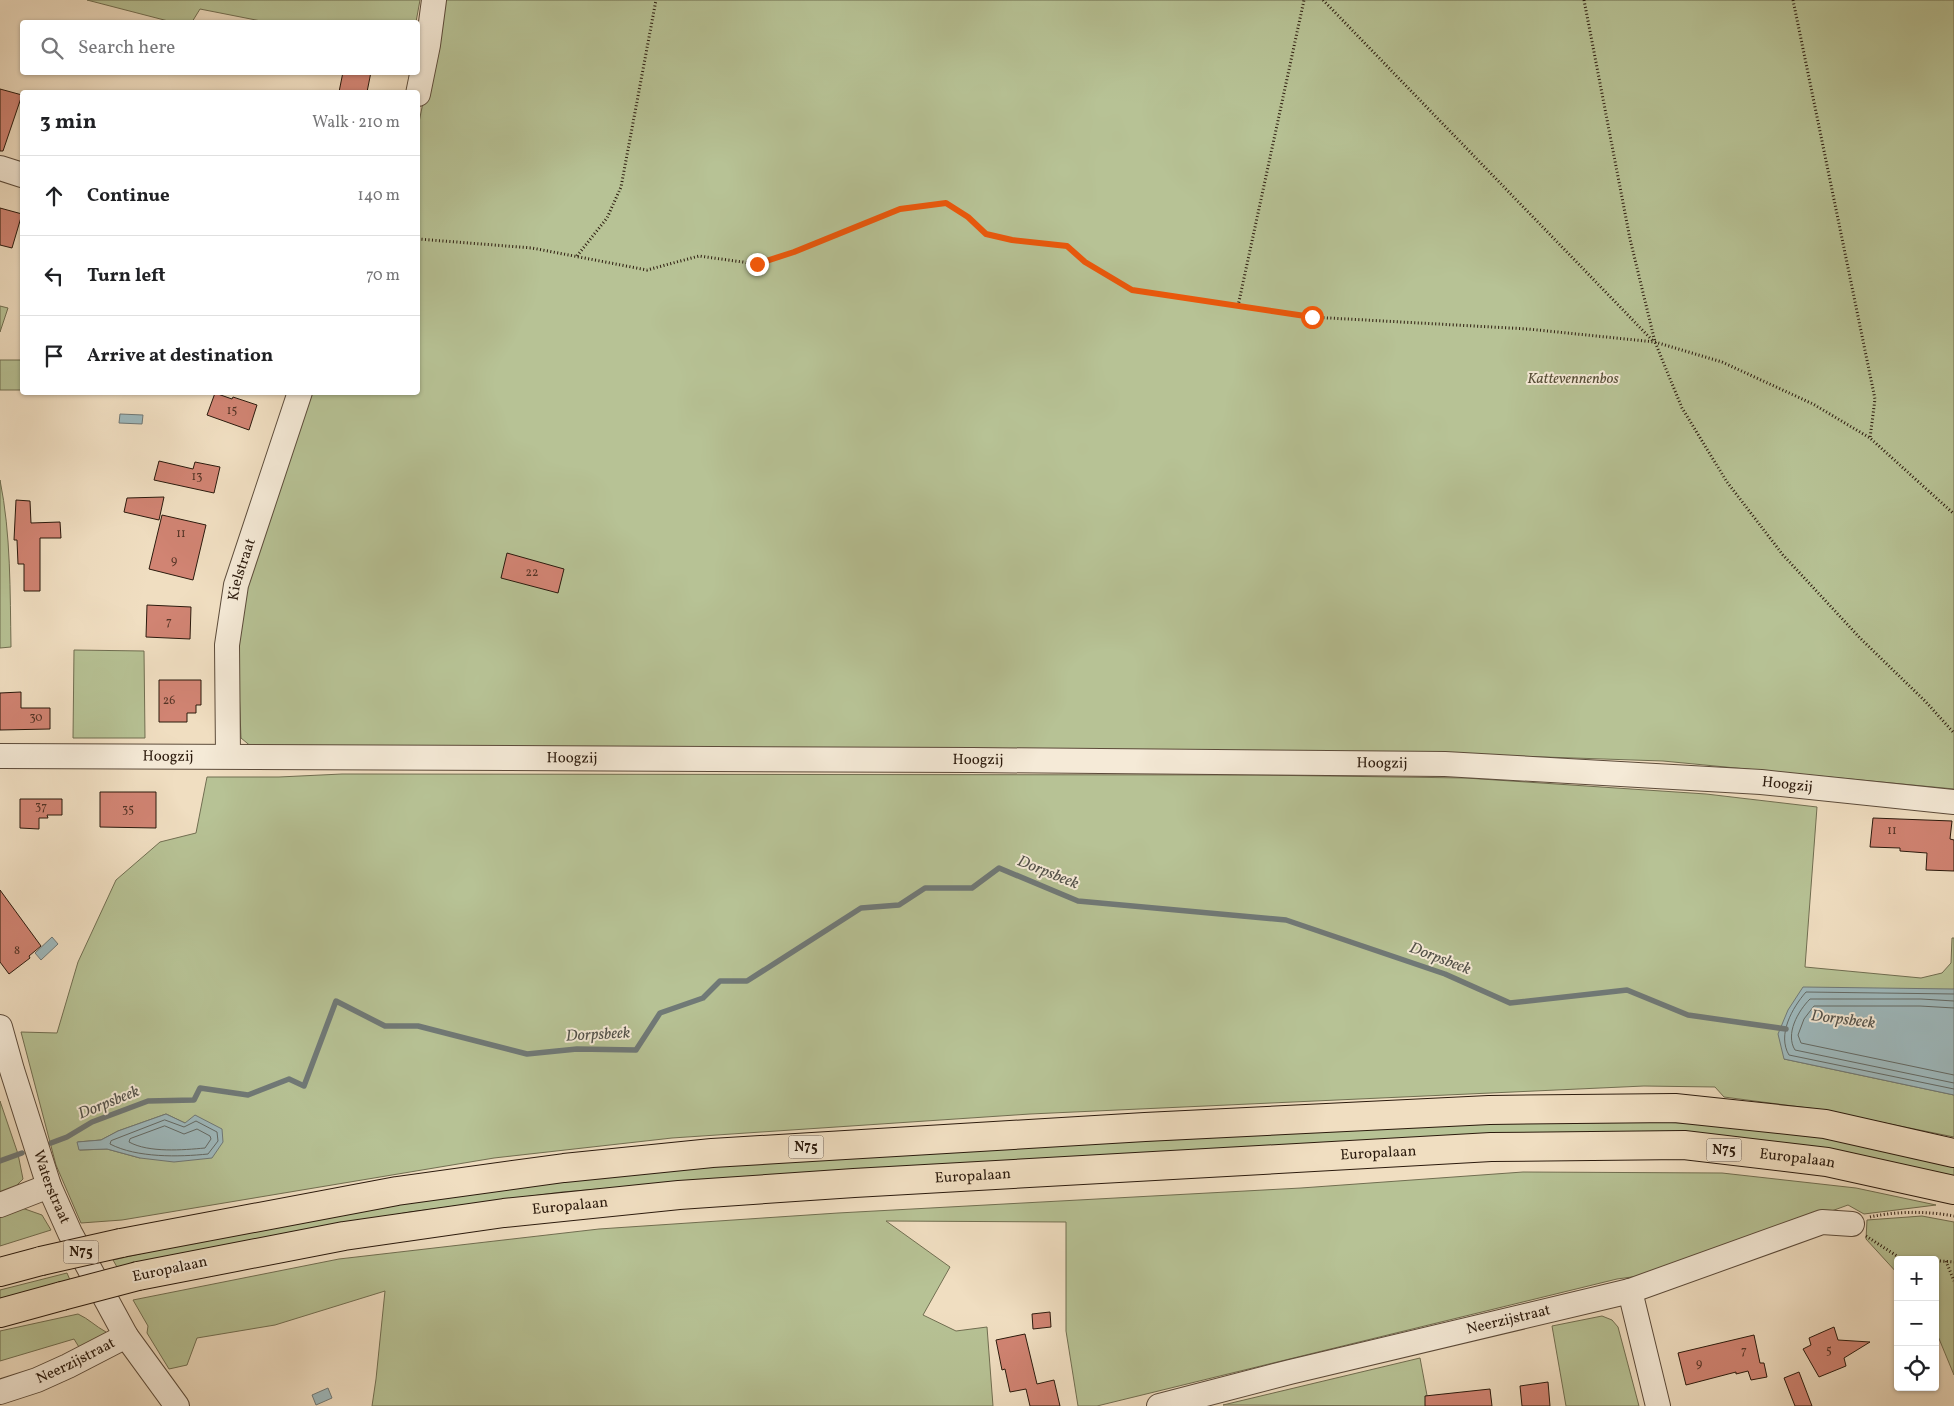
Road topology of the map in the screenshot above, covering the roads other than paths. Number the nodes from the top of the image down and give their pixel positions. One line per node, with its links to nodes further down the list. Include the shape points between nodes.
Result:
1 (434, 0): 2 (street)
2 (419, 90)
3 (0, 168): 4 (street)
4 (20, 174)
5 (299, 395): 7 (street, Kielstraat, via 236,585 227,646)
6 (0, 756): 7 (street, Hoogzij)
7 (228, 756): 8 (street, Hoogzij, via 1445,764 1761,782)
8 (1954, 802)
9 (0, 1027): 11 (street, Waterstraat)
10 (1954, 1154): 15 (highway, N75, bridge, via 1825,1124 1675,1108 1489,1110 712,1153 564,1168 397,1191 121,1243)
11 (49, 1186): 13 (street); 18 (street, Waterstraat, via 70,1233)
12 (1954, 1190): 17 (highway, Europalaan / N75, bridge, via 1827,1162 1684,1146 1491,1147 854,1183 679,1195 504,1213 344,1236 138,1276)
13 (0, 1205)
14 (1861, 1226): 16 (street, Neerzijstraat, via 1822,1222)
15 (0, 1272)
16 (1630, 1291): 21 (street, Neerzijstraat); 22 (street)
17 (0, 1313)
18 (126, 1336): 19 (street, Neerzijstraat, via 37,1380); 20 (street, Neerzijstraat)
19 (0, 1392)
20 (177, 1406)
21 (1159, 1406)
22 (1658, 1406)

